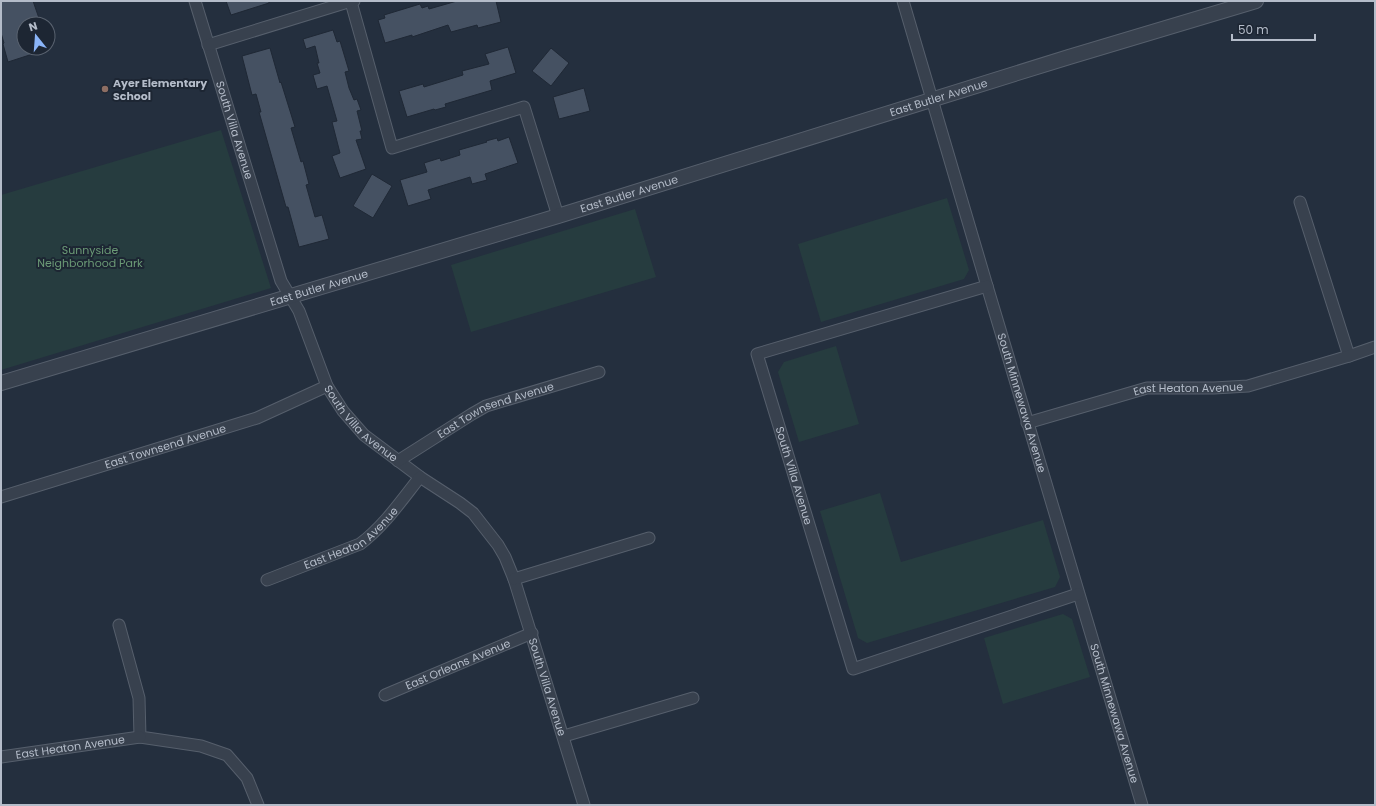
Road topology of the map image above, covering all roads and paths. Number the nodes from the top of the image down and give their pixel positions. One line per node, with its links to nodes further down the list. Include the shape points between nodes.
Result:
1 (195, 1): 5 (street, South Villa Avenue)
2 (352, 1): 5 (street); 8 (street, via 392,148 524,107)
3 (903, 1): 6 (street, South Minnewawa Avenue)
4 (1256, 1): 6 (street, East Butler Avenue)
5 (208, 45): 10 (street, South Villa Avenue, via 282,281)
6 (932, 100): 8 (street, East Butler Avenue); 9 (street, South Minnewawa Avenue)
7 (1300, 202): 12 (street)
8 (558, 216): 10 (street, East Butler Avenue)
9 (987, 286): 16 (street, South Minnewawa Avenue); 23 (street, South Villa Avenue, via 757,354 759,361 853,669)
10 (291, 297): 14 (street, East Butler Avenue); 15 (street, South Villa Avenue, via 299,311)
11 (1375, 347): 12 (street, East Heaton Avenue)
12 (1349, 356): 16 (street, East Heaton Avenue, via 1248,386 1147,388)
13 (599, 372): 17 (street, East Townsend Avenue, via 486,406)
14 (1, 383)
15 (327, 386): 17 (street, South Villa Avenue, via 334,399 364,435); 19 (street, East Townsend Avenue, via 257,418)
16 (1027, 423): 23 (street, South Minnewawa Avenue)
17 (398, 461): 18 (street, South Villa Avenue)
18 (420, 477): 21 (street, South Villa Avenue, via 460,503 472,514 498,545); 22 (street, East Heaton Avenue, via 386,521 360,544)
19 (1, 497)
20 (649, 538): 21 (street)
21 (514, 579): 25 (street, South Villa Avenue)
22 (267, 580)
23 (1078, 594): 33 (street, South Minnewawa Avenue)
24 (119, 624): 29 (street, via 139,698)
25 (532, 633): 26 (street, East Orleans Avenue); 28 (street, South Villa Avenue)
26 (385, 695)
27 (693, 698): 28 (street)
28 (564, 736): 32 (street, South Villa Avenue)
29 (140, 737): 30 (street, East Heaton Avenue); 31 (street, East Heaton Avenue, via 201,746 227,755 247,778)
30 (1, 757)
31 (258, 805)
32 (584, 805)
33 (1142, 805)

